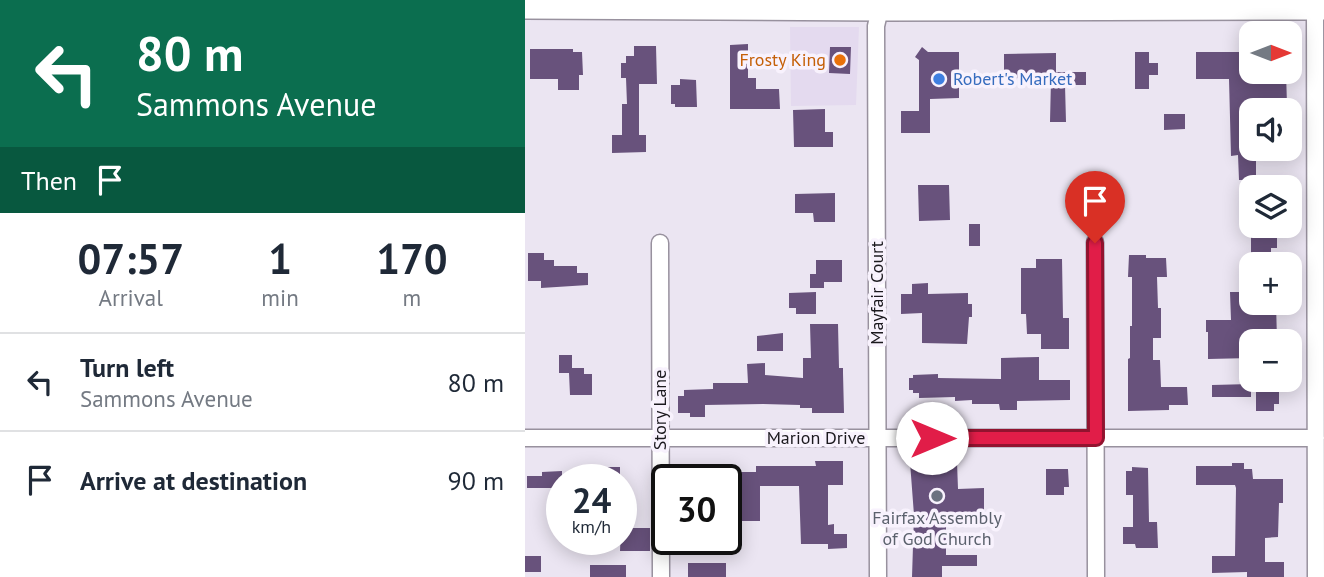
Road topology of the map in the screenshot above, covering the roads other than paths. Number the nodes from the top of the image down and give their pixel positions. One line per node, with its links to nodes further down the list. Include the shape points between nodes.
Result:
1 (1065, 4): 3 (street); 4 (street)
2 (525, 7): 4 (street)
3 (1320, 8): 11 (street)
4 (880, 9): 9 (street, Mayfair Court, via 876,26)
5 (660, 243): 8 (street, Story Lane)
6 (1095, 243): 10 (street)
7 (525, 438): 8 (street, Marion Drive)
8 (661, 438): 9 (street, Marion Drive); 12 (street, Story Lane)
9 (878, 438): 10 (street, Marion Drive); 13 (street, Mayfair Court)
10 (1096, 438): 11 (street, Marion Drive); 14 (street)
11 (1316, 438): 15 (street)
12 (661, 577)
13 (878, 577)
14 (1097, 577)
15 (1316, 577)

